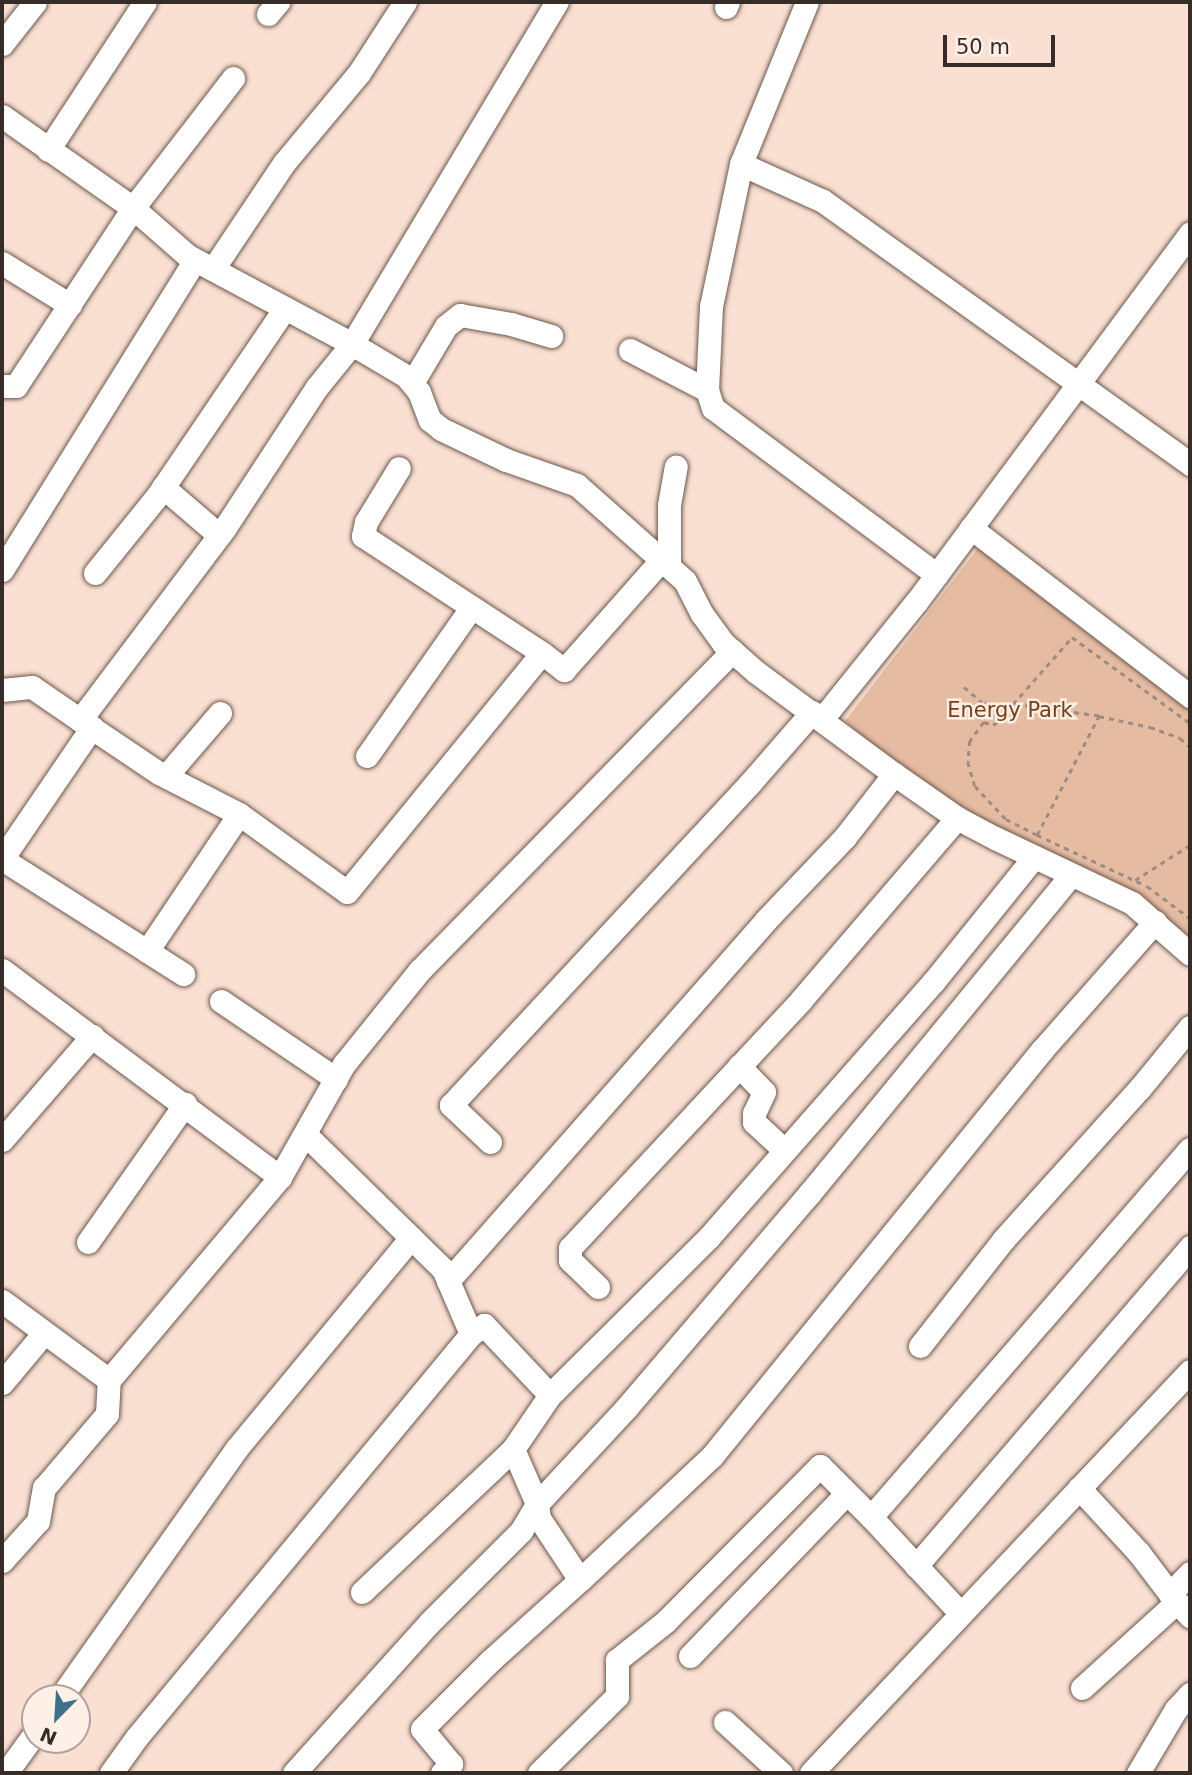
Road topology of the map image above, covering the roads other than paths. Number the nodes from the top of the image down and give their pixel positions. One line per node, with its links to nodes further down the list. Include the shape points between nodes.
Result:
1 (35, 2): 6 (street)
2 (145, 2): 9 (street)
3 (405, 2): 14 (street, via 359,73)
4 (807, 2): 10 (street)
5 (548, 5): 18 (street)
6 (2, 44)
7 (233, 78): 11 (street)
8 (2, 116): 9 (street)
9 (48, 150): 11 (street)
10 (741, 164): 20 (street, via 823,201); 23 (street, via 711,306)
11 (133, 208): 14 (street); 15 (street)
12 (1190, 233): 20 (street)
13 (2, 263): 15 (street)
14 (204, 264): 16 (street); 31 (street)
15 (70, 304): 22 (street, via 16,386)
16 (285, 308): 18 (street); 27 (street)
17 (551, 336): 21 (street, via 460,315 446,326)
18 (352, 344): 21 (street, via 393,366); 29 (street, via 317,387)
19 (630, 350): 23 (street)
20 (1079, 382): 24 (street); 28 (street)
21 (412, 383): 30 (street, via 434,425 506,460 576,485)
22 (2, 386)
23 (707, 390): 33 (street, via 713,408)
24 (1190, 464)
25 (676, 467): 30 (street)
26 (399, 468): 34 (street, via 366,522 363,536)
27 (163, 487): 29 (street); 32 (street)
28 (971, 528): 33 (street); 38 (street)
29 (219, 535): 41 (street)
30 (666, 561): 35 (street, via 685,580 702,614); 36 (street, via 564,670)
31 (2, 570)
32 (95, 573)
33 (937, 575): 40 (street)
34 (471, 608): 36 (street); 42 (street)
35 (732, 651): 40 (street); 58 (street, via 419,971)
36 (542, 653): 45 (street, via 347,892)
37 (2, 690): 41 (street, via 32,687)
38 (1190, 696)
39 (220, 713): 44 (street)
40 (817, 715): 43 (street); 62 (street, via 452,1105)
41 (86, 723): 44 (street); 50 (street, via 2,859)
42 (367, 755)
43 (894, 775): 46 (street); 69 (street, via 845,837 766,920)
44 (166, 776): 45 (street)
45 (239, 814): 50 (street)
46 (957, 818): 47 (street); 57 (street)
47 (1034, 857): 48 (street); 64 (street, via 926,991)
48 (1071, 875): 49 (street, via 1132,903); 82 (street, via 810,1194)
49 (1155, 922): 51 (street); 87 (street, via 1042,1050 712,1456)
50 (147, 951): 53 (street)
51 (1190, 954)
52 (2, 970): 56 (street)
53 (183, 974)
54 (221, 1001): 58 (street)
55 (1190, 1027): 74 (street, via 1003,1240)
56 (92, 1036): 59 (street); 61 (street)
57 (739, 1066): 64 (street, via 764,1092 754,1122); 70 (street, via 570,1248 570,1260)
58 (336, 1079): 60 (street)
59 (185, 1104): 65 (street); 67 (street)
60 (306, 1135): 65 (street); 66 (street)
61 (2, 1140)
62 (490, 1142)
63 (1190, 1149): 83 (street)
64 (785, 1150): 78 (street, via 678,1271)
65 (280, 1177): 76 (street)
66 (411, 1238): 69 (street, via 443,1269); 92 (street, via 237,1448)
67 (88, 1242)
68 (1190, 1247): 85 (street)
69 (448, 1281): 73 (street)
70 (598, 1287)
71 (2, 1301): 72 (street)
72 (44, 1333): 76 (street); 77 (street)
73 (471, 1334): 78 (street, via 484,1325); 98 (street)
74 (920, 1346)
75 (1190, 1371): 80 (street)
76 (108, 1380): 84 (street, via 107,1414 44,1488 38,1521)
77 (2, 1383)
78 (550, 1395): 79 (street)
79 (513, 1449): 82 (street); 88 (street)
80 (1079, 1488): 89 (street); 90 (street)
81 (847, 1493): 83 (street); 91 (street); 101 (street, via 820,1466 665,1622 617,1660 617,1696)
82 (537, 1504): 87 (street, via 539,1518); 99 (street, via 521,1531 421,1632)
83 (871, 1517): 85 (street)
84 (2, 1561)
85 (916, 1566): 90 (street)
86 (1190, 1573): 89 (street)
87 (580, 1580): 100 (street, via 422,1729 451,1764)
88 (362, 1592)
89 (1179, 1604): 93 (street)
90 (961, 1614): 103 (street)
91 (690, 1657)
92 (70, 1684)
93 (1083, 1688)
94 (1188, 1701): 104 (street, via 1176,1709)
95 (725, 1722): 102 (street)
96 (21, 1752): 97 (street)
97 (6, 1773)
98 (111, 1773)
99 (294, 1773)
100 (442, 1773)
101 (539, 1773)
102 (781, 1773)
103 (811, 1773)
104 (1138, 1773)

